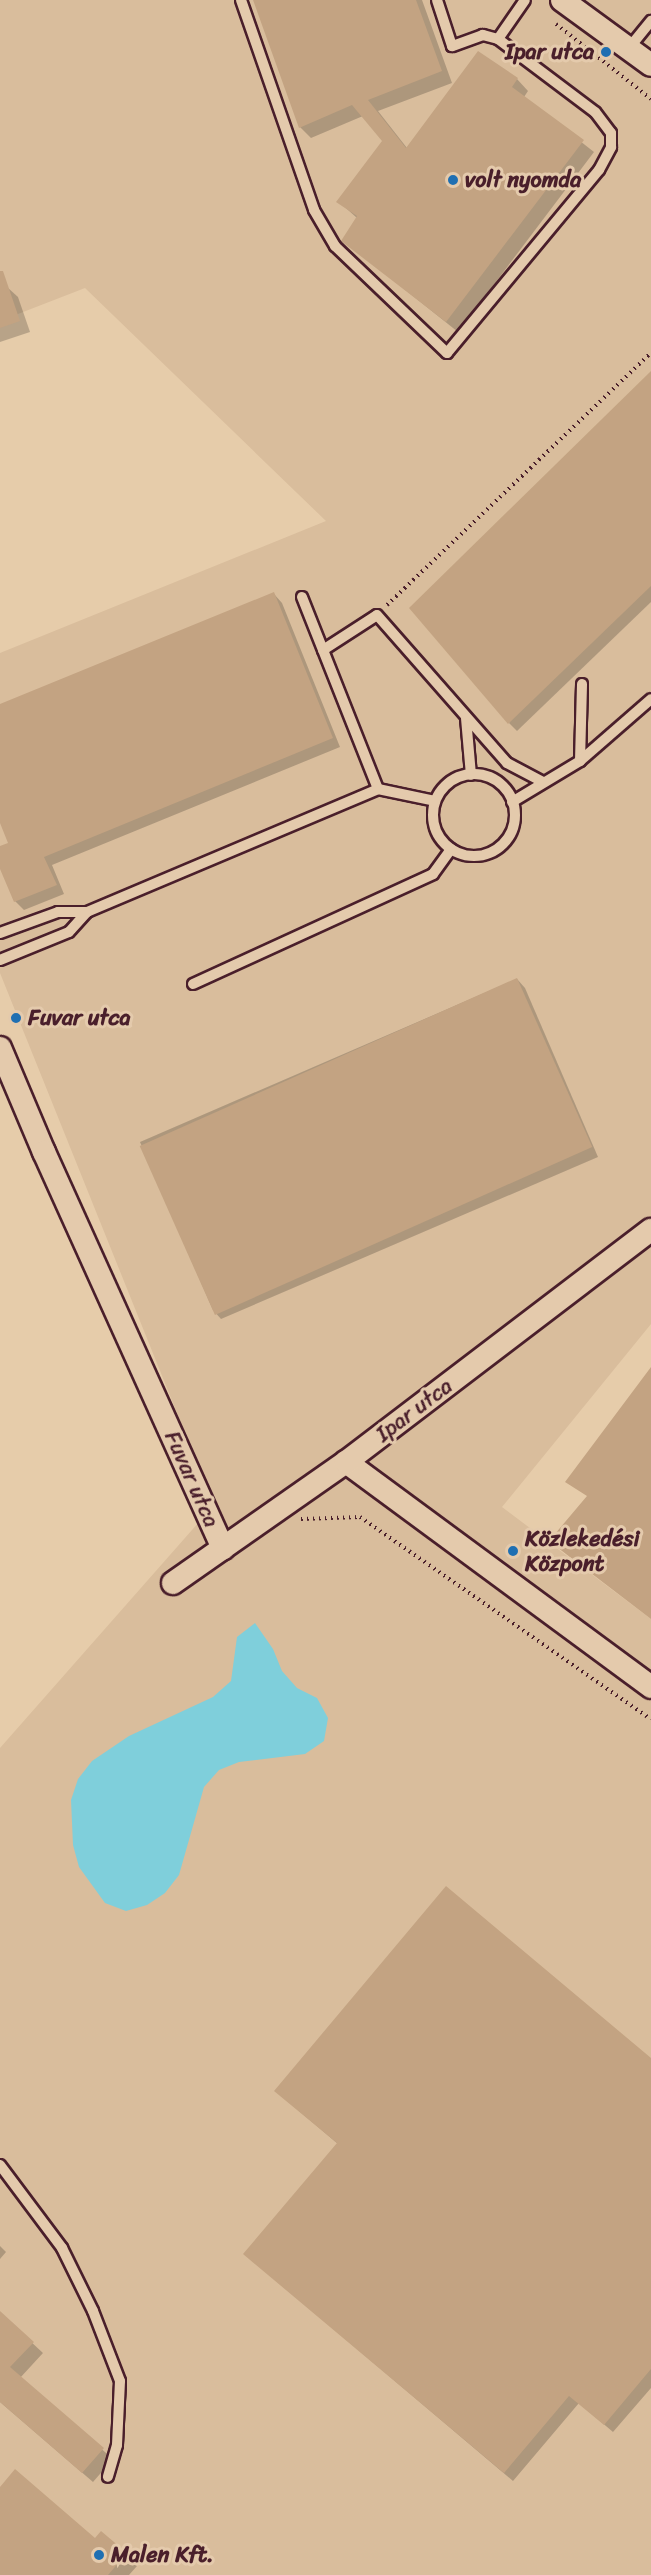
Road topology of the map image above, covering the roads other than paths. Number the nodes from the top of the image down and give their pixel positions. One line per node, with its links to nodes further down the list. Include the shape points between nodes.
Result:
1 (242, 0): 6 (lane, via 314,210 335,246 447,353 599,170 611,147 610,133 595,112)
2 (437, 0): 6 (lane, via 453,45 483,35)
3 (525, 0): 6 (lane)
4 (568, 2): 7 (street)
5 (651, 21): 7 (lane)
6 (498, 39)
7 (628, 48): 8 (street)
8 (651, 65)
9 (302, 597): 10 (lane)
10 (323, 650): 13 (lane, via 378,615); 17 (lane)
11 (582, 684): 14 (lane)
12 (649, 706): 14 (lane)
13 (466, 717): 15 (lane); 16 (lane, via 507,763)
14 (580, 761): 16 (lane)
15 (471, 774): 18 (lane, via 446,784); 19 (lane, via 497,782)
16 (543, 782): 19 (lane)
17 (378, 789): 18 (lane); 21 (lane)
18 (435, 801): 20 (lane, via 435,828)
19 (512, 802): 20 (lane, via 512,829 496,849 477,856)
20 (451, 849): 24 (lane, via 433,874)
21 (87, 912): 22 (lane, via 58,912); 23 (lane, via 69,932)
22 (0, 933)
23 (0, 960)
24 (193, 984)
25 (0, 1047): 28 (street, Fuvar utca)
26 (651, 1230): 27 (street, Ipar utca)
27 (346, 1462): 28 (street, Ipar utca); 30 (street)
28 (223, 1548): 29 (street, Ipar utca)
29 (172, 1583)
30 (651, 1687)
31 (0, 2164): 32 (lane, via 62,2247 120,2380 117,2445)
32 (108, 2476)

